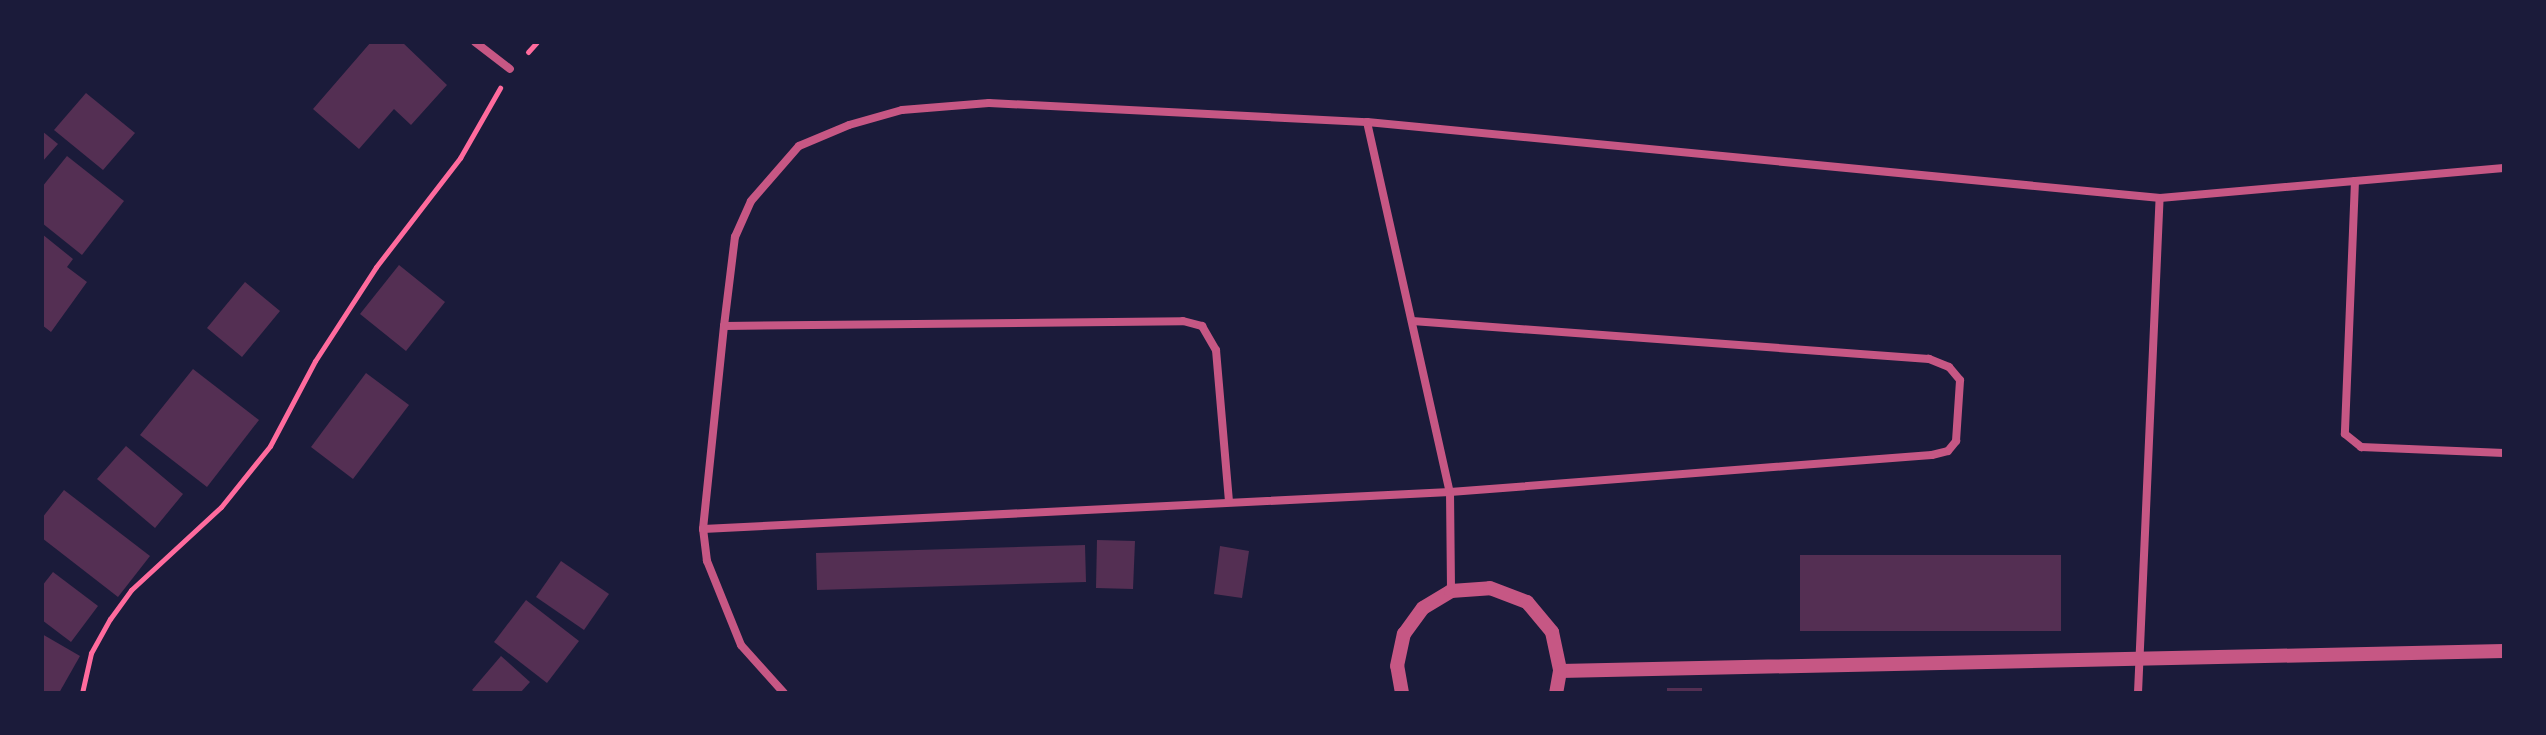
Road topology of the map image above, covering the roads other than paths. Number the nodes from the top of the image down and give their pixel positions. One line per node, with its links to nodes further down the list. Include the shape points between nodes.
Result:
1 (475, 42): 2 (street)
2 (510, 69)
3 (1367, 122): 6 (street); 7 (street); 8 (street, via 989,103 902,110 849,125 799,146 751,201 735,237)
4 (2504, 168): 5 (street)
5 (2355, 181): 6 (street); 9 (street, via 2345,434 2361,447)
6 (2160, 198): 15 (street)
7 (1412, 321): 10 (street); 10 (street, via 1929,359 1949,367 1960,380 1956,441 1948,451 1932,455)
8 (724, 326): 11 (street, via 1167,321 1202,326 1216,350); 12 (street)
9 (2504, 453)
10 (1450, 492): 11 (street); 13 (street)
11 (1229, 501): 12 (street)
12 (703, 529): 17 (street, via 707,561 741,645)
13 (1451, 591): 16 (street, via 1490,588 1527,602 1552,632); 18 (street, via 1423,608 1404,634 1397,666)
14 (2504, 651): 15 (street)
15 (2137, 658): 16 (street); 20 (street)
16 (1560, 671): 19 (street)
17 (784, 693)
18 (1402, 693)
19 (1556, 693)
20 (2138, 693)

